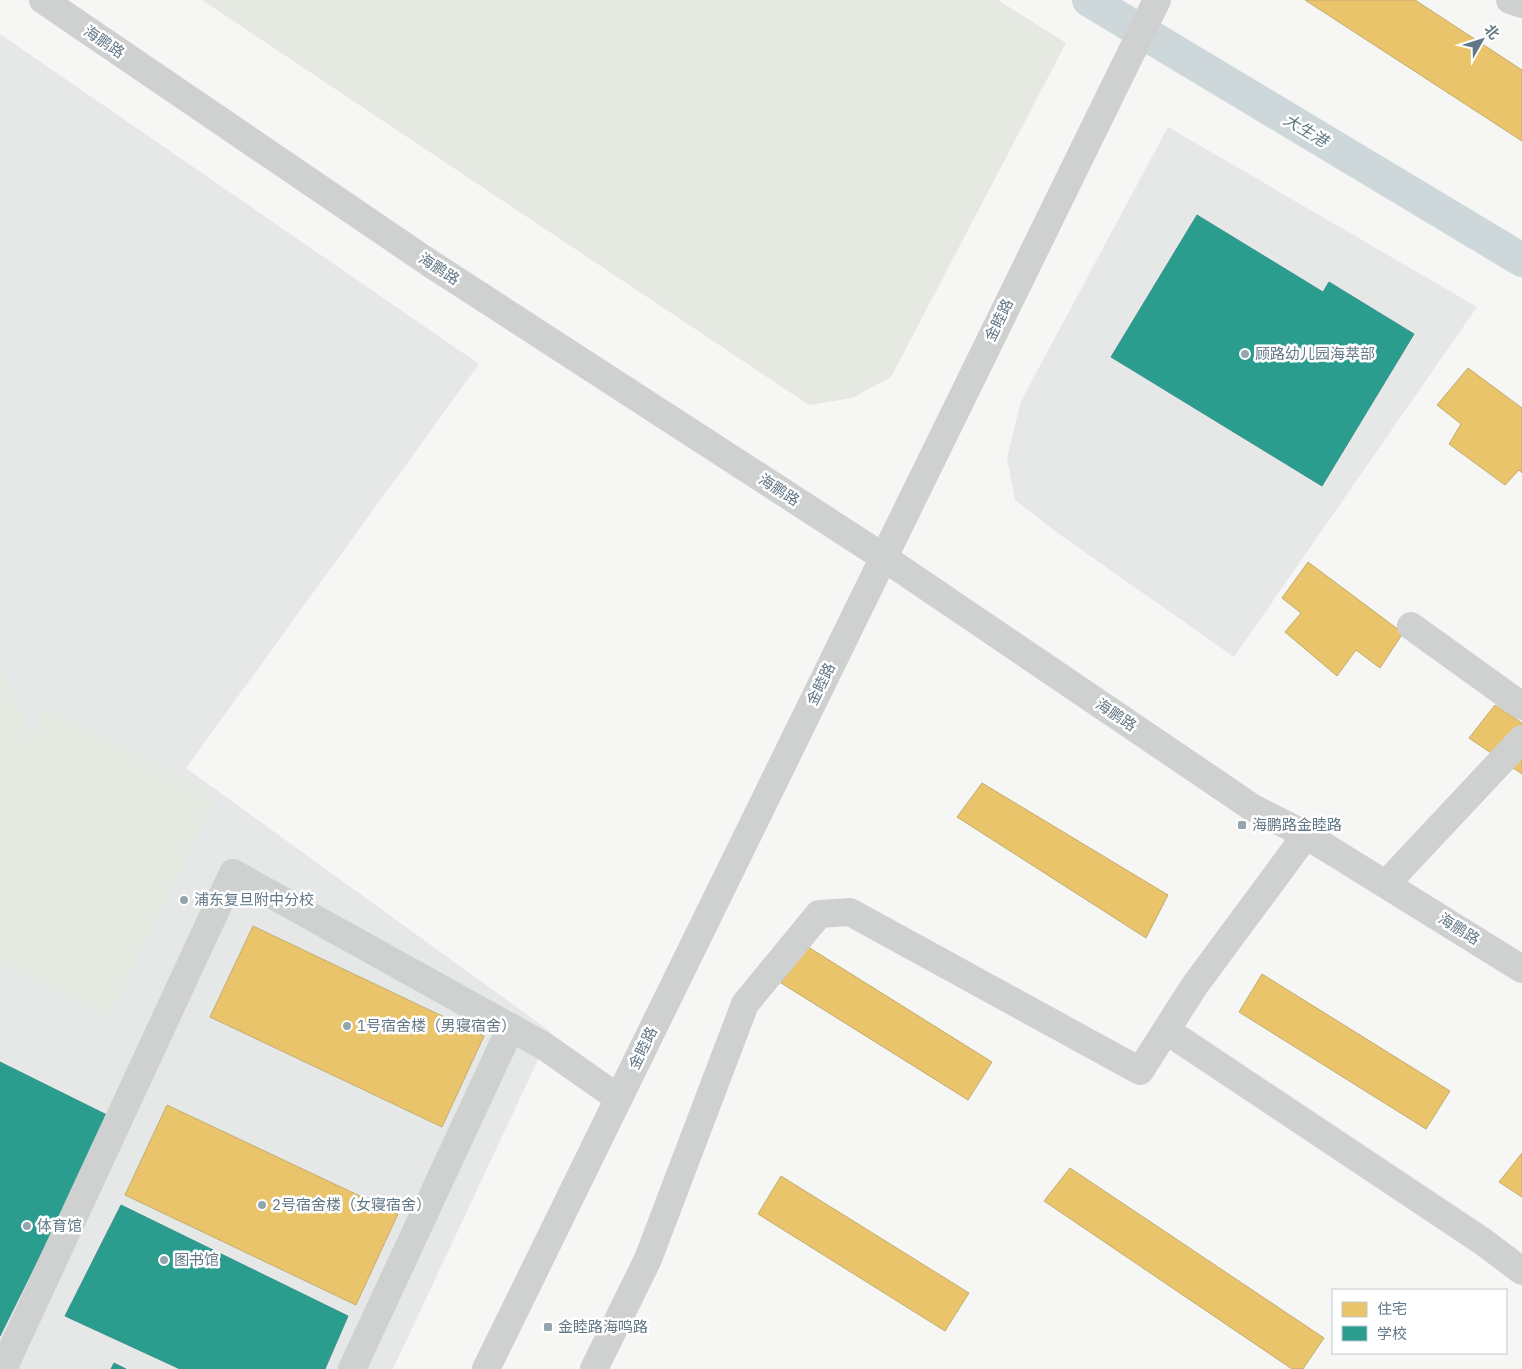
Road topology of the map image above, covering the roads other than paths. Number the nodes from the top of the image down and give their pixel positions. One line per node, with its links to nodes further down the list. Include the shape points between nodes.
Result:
1 (43, 0): 5 (street, 海鹏路, via 428,262)
2 (1157, 0): 5 (street, 金睦路)
3 (1510, 0): 4 (street)
4 (1522, 4)
5 (883, 557): 9 (street, 海鹏路, via 1253,808); 14 (street, 金睦路)
6 (1411, 626): 7 (street)
7 (1522, 706)
8 (1522, 739): 10 (street)
9 (1306, 835): 10 (street, 海鹏路); 13 (street, via 1195,985)
10 (1386, 884): 11 (street, 海鹏路)
11 (1522, 969)
12 (511, 1027): 14 (street); 16 (street, via 234,872); 17 (street)
13 (1167, 1031): 15 (street); 19 (street, via 1140,1071 850,912 819,914 745,1004 648,1259)
14 (618, 1098): 18 (street, 金睦路)
15 (1522, 1271)
16 (3, 1369)
17 (352, 1369)
18 (486, 1369)
19 (594, 1369)

